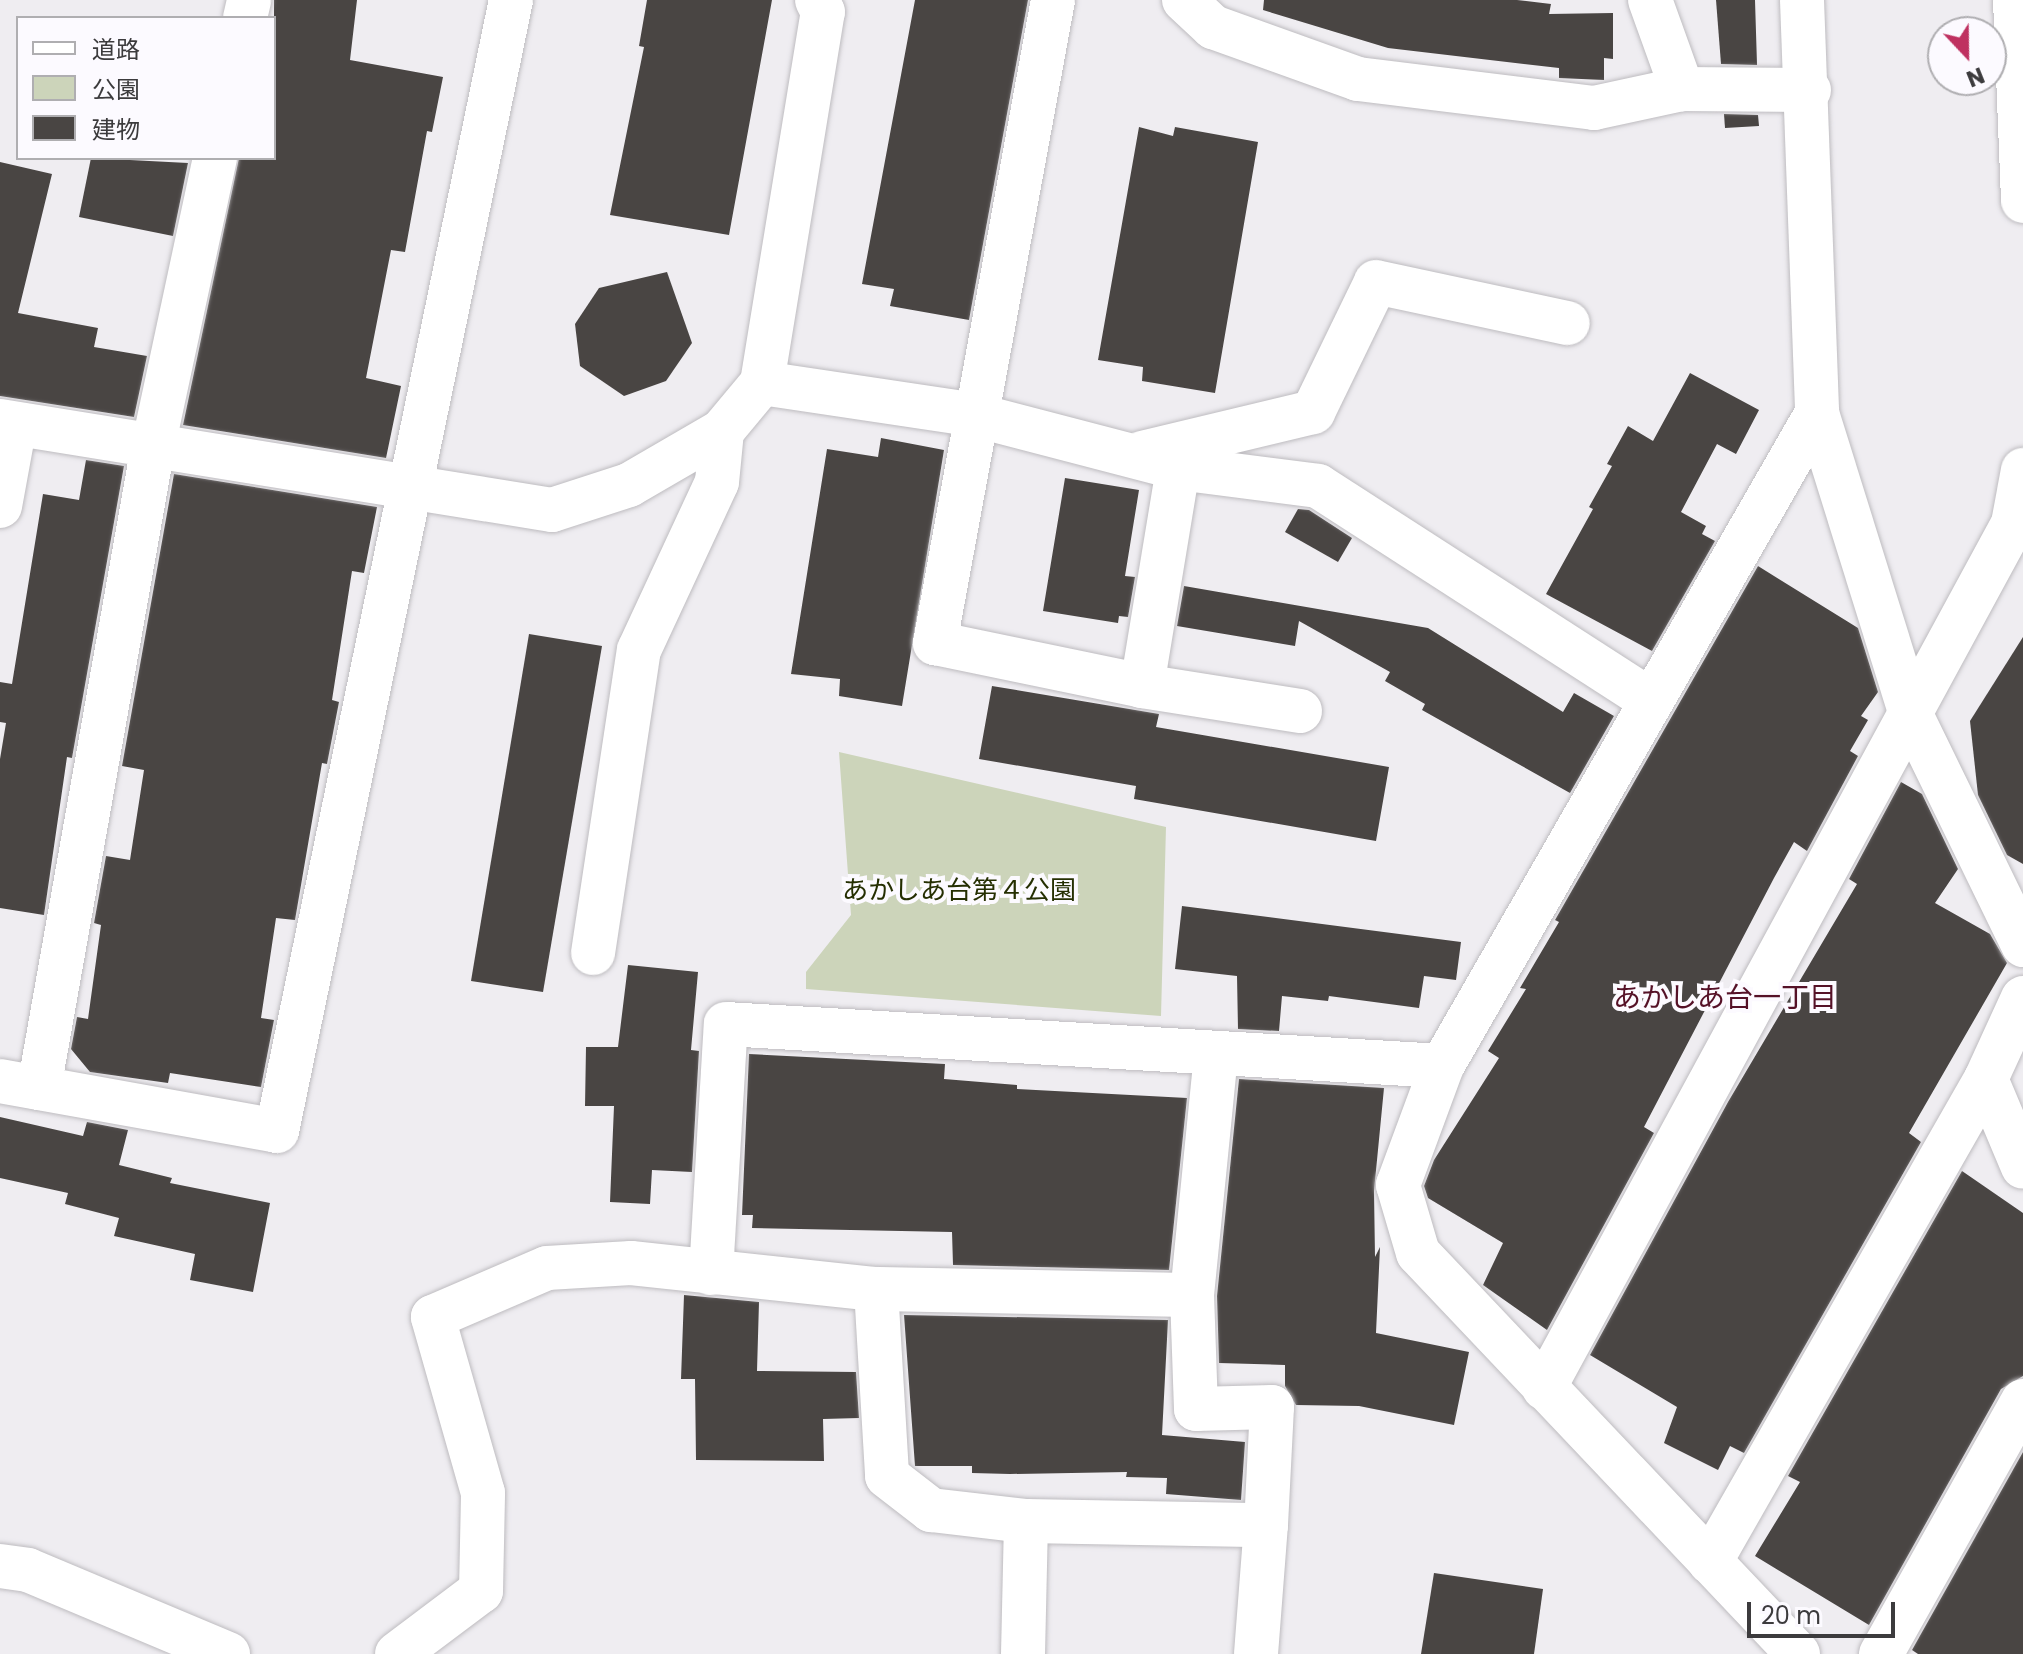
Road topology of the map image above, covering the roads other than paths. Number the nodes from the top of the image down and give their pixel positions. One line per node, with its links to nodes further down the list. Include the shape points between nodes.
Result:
1 (511, 0): 21 (street, via 465,241)
2 (817, 0): 13 (street, via 823,12)
3 (1053, 0): 15 (street)
4 (1184, 0): 8 (street, via 1213,27 1358,79 1594,108)
5 (1650, 0): 8 (street)
6 (1802, 0): 9 (street)
7 (2015, 0): 11 (street)
8 (1682, 89): 9 (street)
9 (1809, 90): 14 (street)
10 (215, 160): 18 (street)
11 (2023, 201)
12 (1568, 323): 19 (street, via 1376,282 1313,412)
13 (762, 383): 15 (street); 17 (street)
14 (1817, 413): 24 (street); 26 (street)
15 (975, 415): 19 (street); 23 (street, via 935,643)
16 (8, 422): 18 (street); 22 (street)
17 (722, 431): 21 (street, via 629,485 552,510); 28 (street, via 717,482 639,650)
18 (153, 447): 21 (street); 33 (street)
19 (1158, 461): 23 (street); 24 (street, via 1318,486)
20 (2023, 470): 26 (street, via 2013,524)
21 (409, 490): 33 (street, via 277,1131)
22 (0, 506)
23 (1142, 686): 25 (street)
24 (1651, 701): 31 (street)
25 (1300, 711)
26 (1911, 715): 27 (street); 38 (street)
27 (2023, 945)
28 (593, 953)
29 (2023, 998): 32 (street)
30 (1216, 1056): 31 (street); 35 (street, via 726,1024); 37 (street)
31 (1442, 1066): 38 (street, via 1398,1185 1418,1253)
32 (1986, 1079): 34 (street); 42 (street)
33 (19, 1085)
34 (2023, 1167)
35 (711, 1273): 36 (street); 45 (street, via 631,1263 547,1268 433,1317 483,1493 481,1591)
36 (876, 1289): 37 (street); 40 (street, via 887,1476 931,1510)
37 (1192, 1295): 41 (street, via 1196,1409 1272,1407)
38 (1544, 1388): 42 (street)
39 (2023, 1401): 49 (street)
40 (1026, 1521): 41 (street); 46 (street)
41 (1266, 1525): 47 (street)
42 (1710, 1562): 48 (street)
43 (0, 1566): 44 (street, via 28,1570)
44 (228, 1654)
45 (397, 1654)
46 (1023, 1654)
47 (1256, 1654)
48 (1798, 1654)
49 (1881, 1654)

